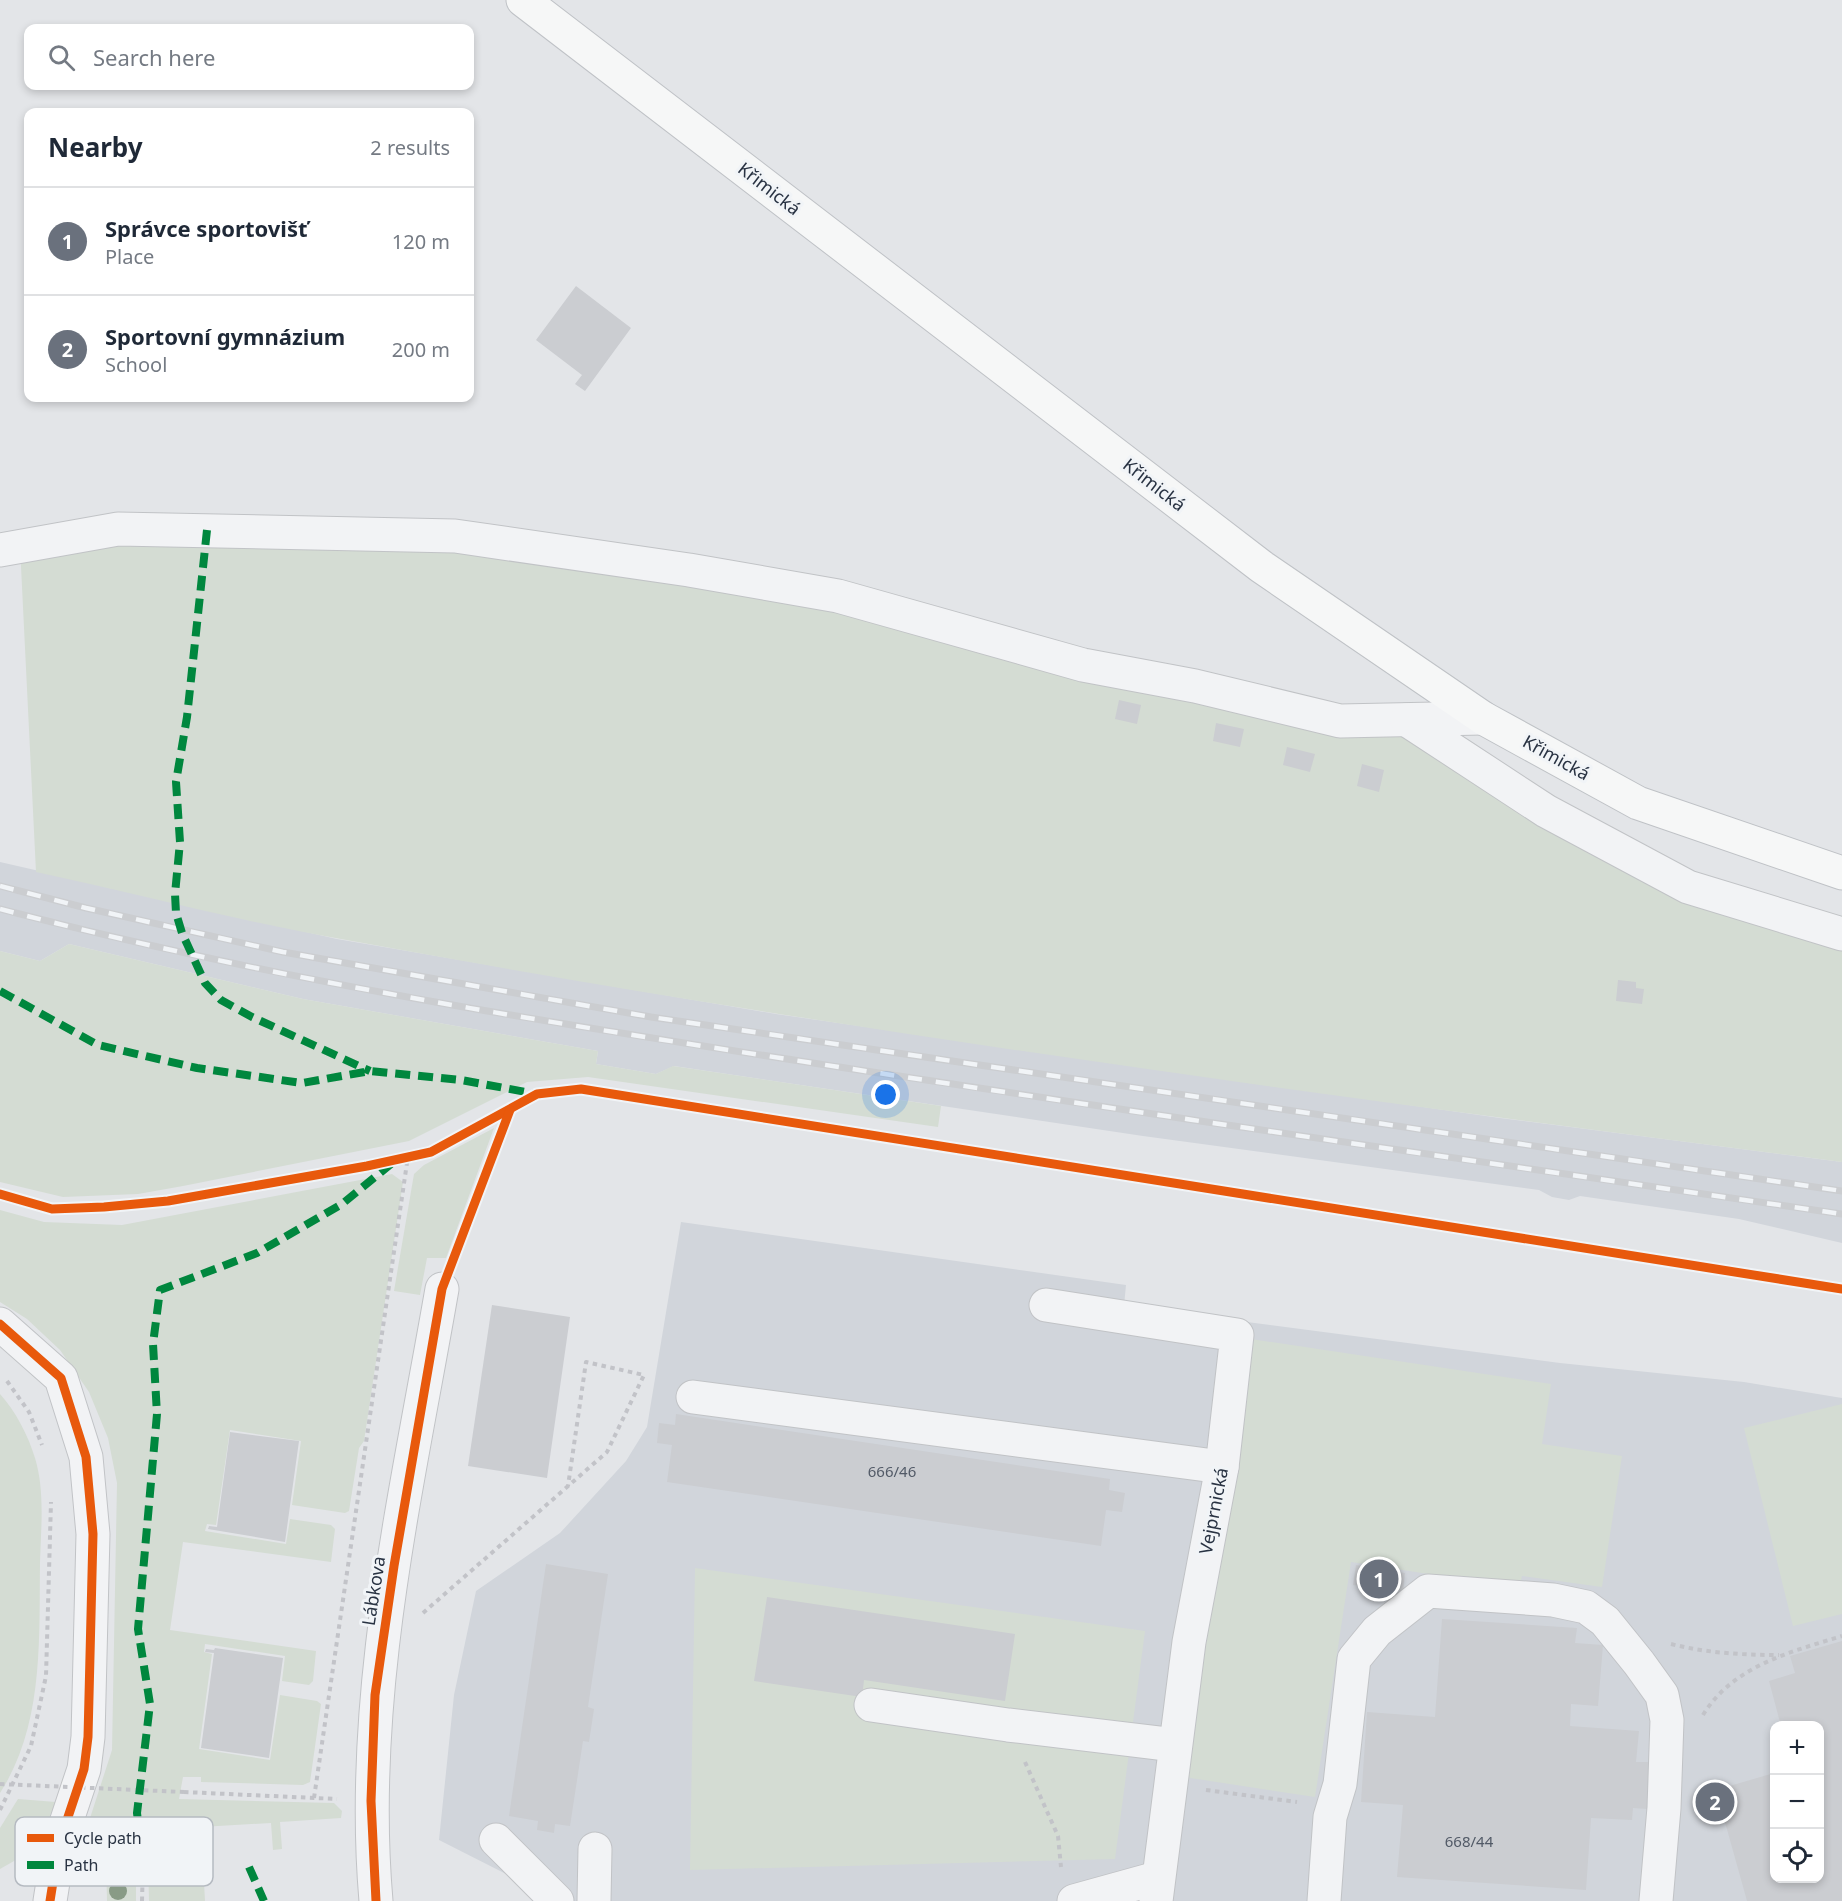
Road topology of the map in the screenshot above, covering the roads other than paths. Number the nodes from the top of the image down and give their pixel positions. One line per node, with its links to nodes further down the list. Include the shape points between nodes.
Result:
1 (523, 0): 3 (main road, Křimická, via 1262,567)
2 (0, 550): 4 (street, via 118,529 455,536 838,596 1083,664 1195,686 1340,722)
3 (1483, 718): 4 (street); 5 (main road, Křimická, via 1638,803)
4 (1407, 720): 6 (street, via 1546,811 1688,887)
5 (1842, 873)
6 (1842, 934)
7 (442, 1289): 20 (street, Lábkova, via 375,1695 371,1801)
8 (1046, 1305): 11 (street, Vejprnická, via 1237,1335)
9 (0, 1324): 14 (street, via 61,1378 86,1457 93,1534 87,1747)
10 (693, 1397): 11 (street)
11 (1222, 1467): 13 (street, Vejprnická, via 1189,1642)
12 (871, 1705): 13 (street)
13 (1175, 1745): 18 (street, Vejprnická)
14 (68, 1817)
15 (496, 1840): 21 (street)
16 (595, 1849): 22 (street)
17 (52, 1886): 19 (street)
18 (1157, 1889): 23 (street, Vejprnická)
19 (50, 1901)
20 (376, 1901)
21 (557, 1901)
22 (594, 1901)
23 (1074, 1901)
24 (1324, 1901): 25 (street, via 1354,1659 1377,1631 1428,1591 1586,1606 1605,1621 1662,1695 1667,1743)
25 (1656, 1901)

